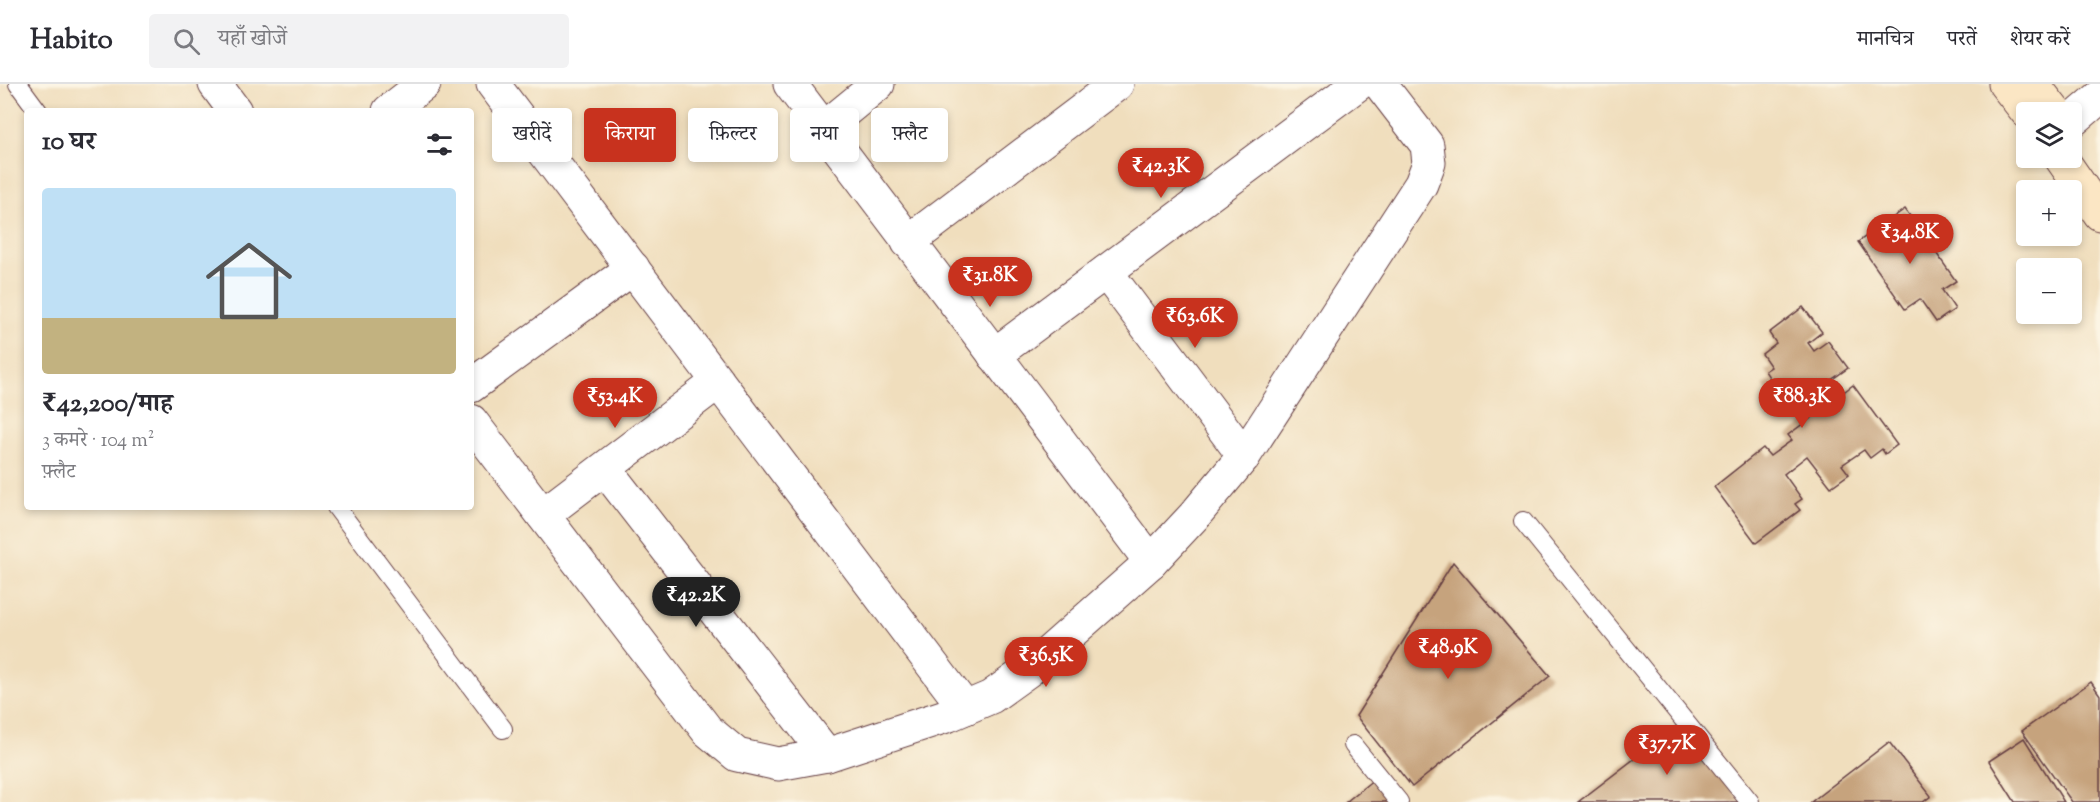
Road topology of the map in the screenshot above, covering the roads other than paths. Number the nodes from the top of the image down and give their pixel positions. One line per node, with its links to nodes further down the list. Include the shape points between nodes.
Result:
1 (18, 84): 15 (lane)
2 (215, 84): 16 (street)
3 (424, 84): 17 (street)
4 (493, 84): 27 (street)
5 (790, 84): 18 (street)
6 (878, 84): 19 (street)
7 (1117, 84): 26 (street)
8 (1358, 84): 28 (street)
9 (1380, 84): 33 (street, via 1427,145 1429,164 1421,184)
10 (2005, 84): 13 (main road)
11 (2033, 84): 14 (main road)
12 (2100, 97): 20 (street)
13 (2019, 102)
14 (2047, 102)
15 (36, 108)
16 (233, 108)
17 (393, 108)
18 (808, 108)
19 (849, 108)
20 (2082, 112)
21 (2082, 149): 24 (main road)
22 (848, 162): 26 (street)
23 (2068, 168): 25 (main road)
24 (2100, 174)
25 (2100, 214)
26 (908, 243): 29 (street)
27 (633, 268): 30 (street); 31 (street)
28 (1106, 272): 29 (street); 33 (street)
29 (994, 356): 38 (street)
30 (718, 382): 34 (street); 39 (street)
31 (474, 384)
32 (474, 425): 36 (street)
33 (1244, 456): 38 (street)
34 (605, 469): 36 (street); 42 (street)
35 (338, 510): 40 (lane)
36 (543, 516): 42 (street, via 707,730 737,755 778,764)
37 (1523, 521): 44 (lane)
38 (1151, 562): 39 (street, via 1030,669 991,697)
39 (965, 708): 42 (street)
40 (503, 729)
41 (1353, 745): 43 (lane)
42 (827, 755)
43 (1399, 802)
44 (1750, 802)

